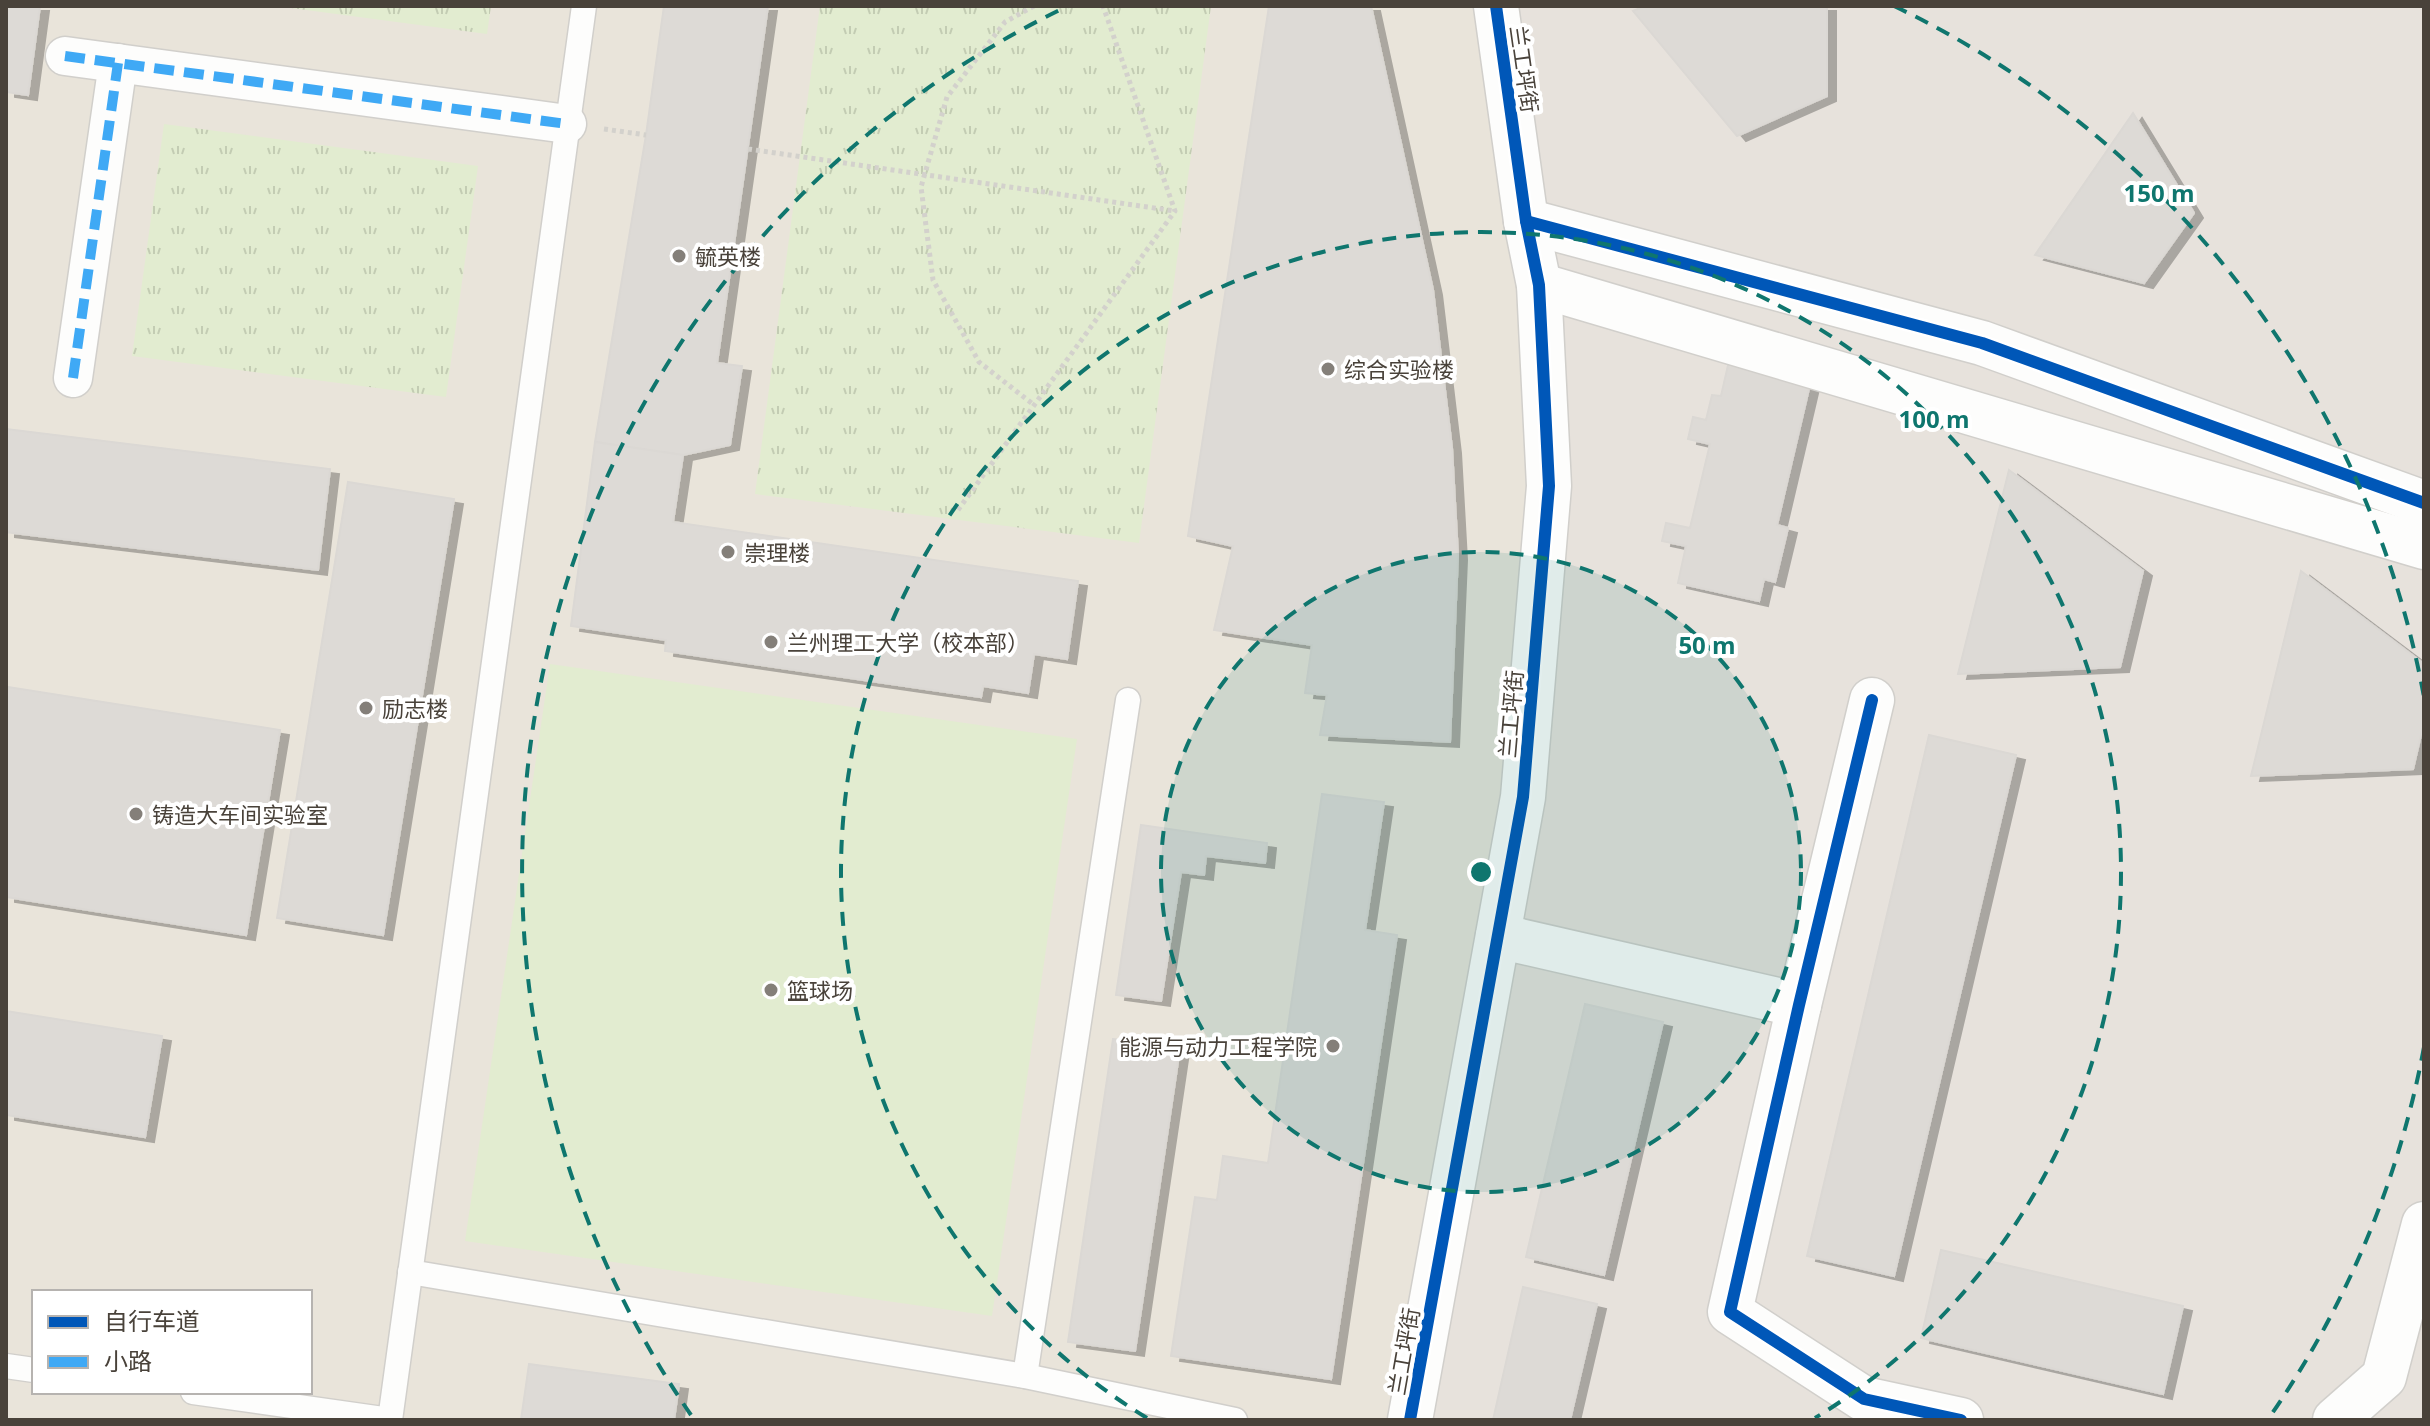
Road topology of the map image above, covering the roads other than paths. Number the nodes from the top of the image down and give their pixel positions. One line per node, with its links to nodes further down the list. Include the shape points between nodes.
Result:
1 (584, 6): 5 (lane)
2 (1496, 6): 6 (street, 兰工坪街)
3 (65, 56): 4 (street)
4 (118, 63): 5 (street); 8 (street)
5 (567, 124): 16 (lane)
6 (1526, 221): 7 (street, 兰工坪街); 9 (street, via 1982,343)
7 (1539, 285): 10 (street); 13 (street, 兰工坪街, via 1549,486 1523,797)
8 (73, 378)
9 (2424, 503)
10 (2424, 547)
11 (1128, 700): 19 (lane)
12 (1872, 700): 14 (street)
13 (1498, 936): 14 (street); 23 (street, 兰工坪街)
14 (1799, 1005): 24 (street, via 1730,1312 1864,1399)
15 (2424, 1224): 25 (street, via 2384,1377)
16 (410, 1272): 19 (lane); 21 (lane)
17 (6, 1366): 18 (lane)
18 (32, 1370)
19 (1025, 1376): 22 (lane)
20 (207, 1394): 21 (lane)
21 (390, 1420)
22 (1235, 1420)
23 (1410, 1420)
24 (1961, 1420)
25 (2335, 1420)

